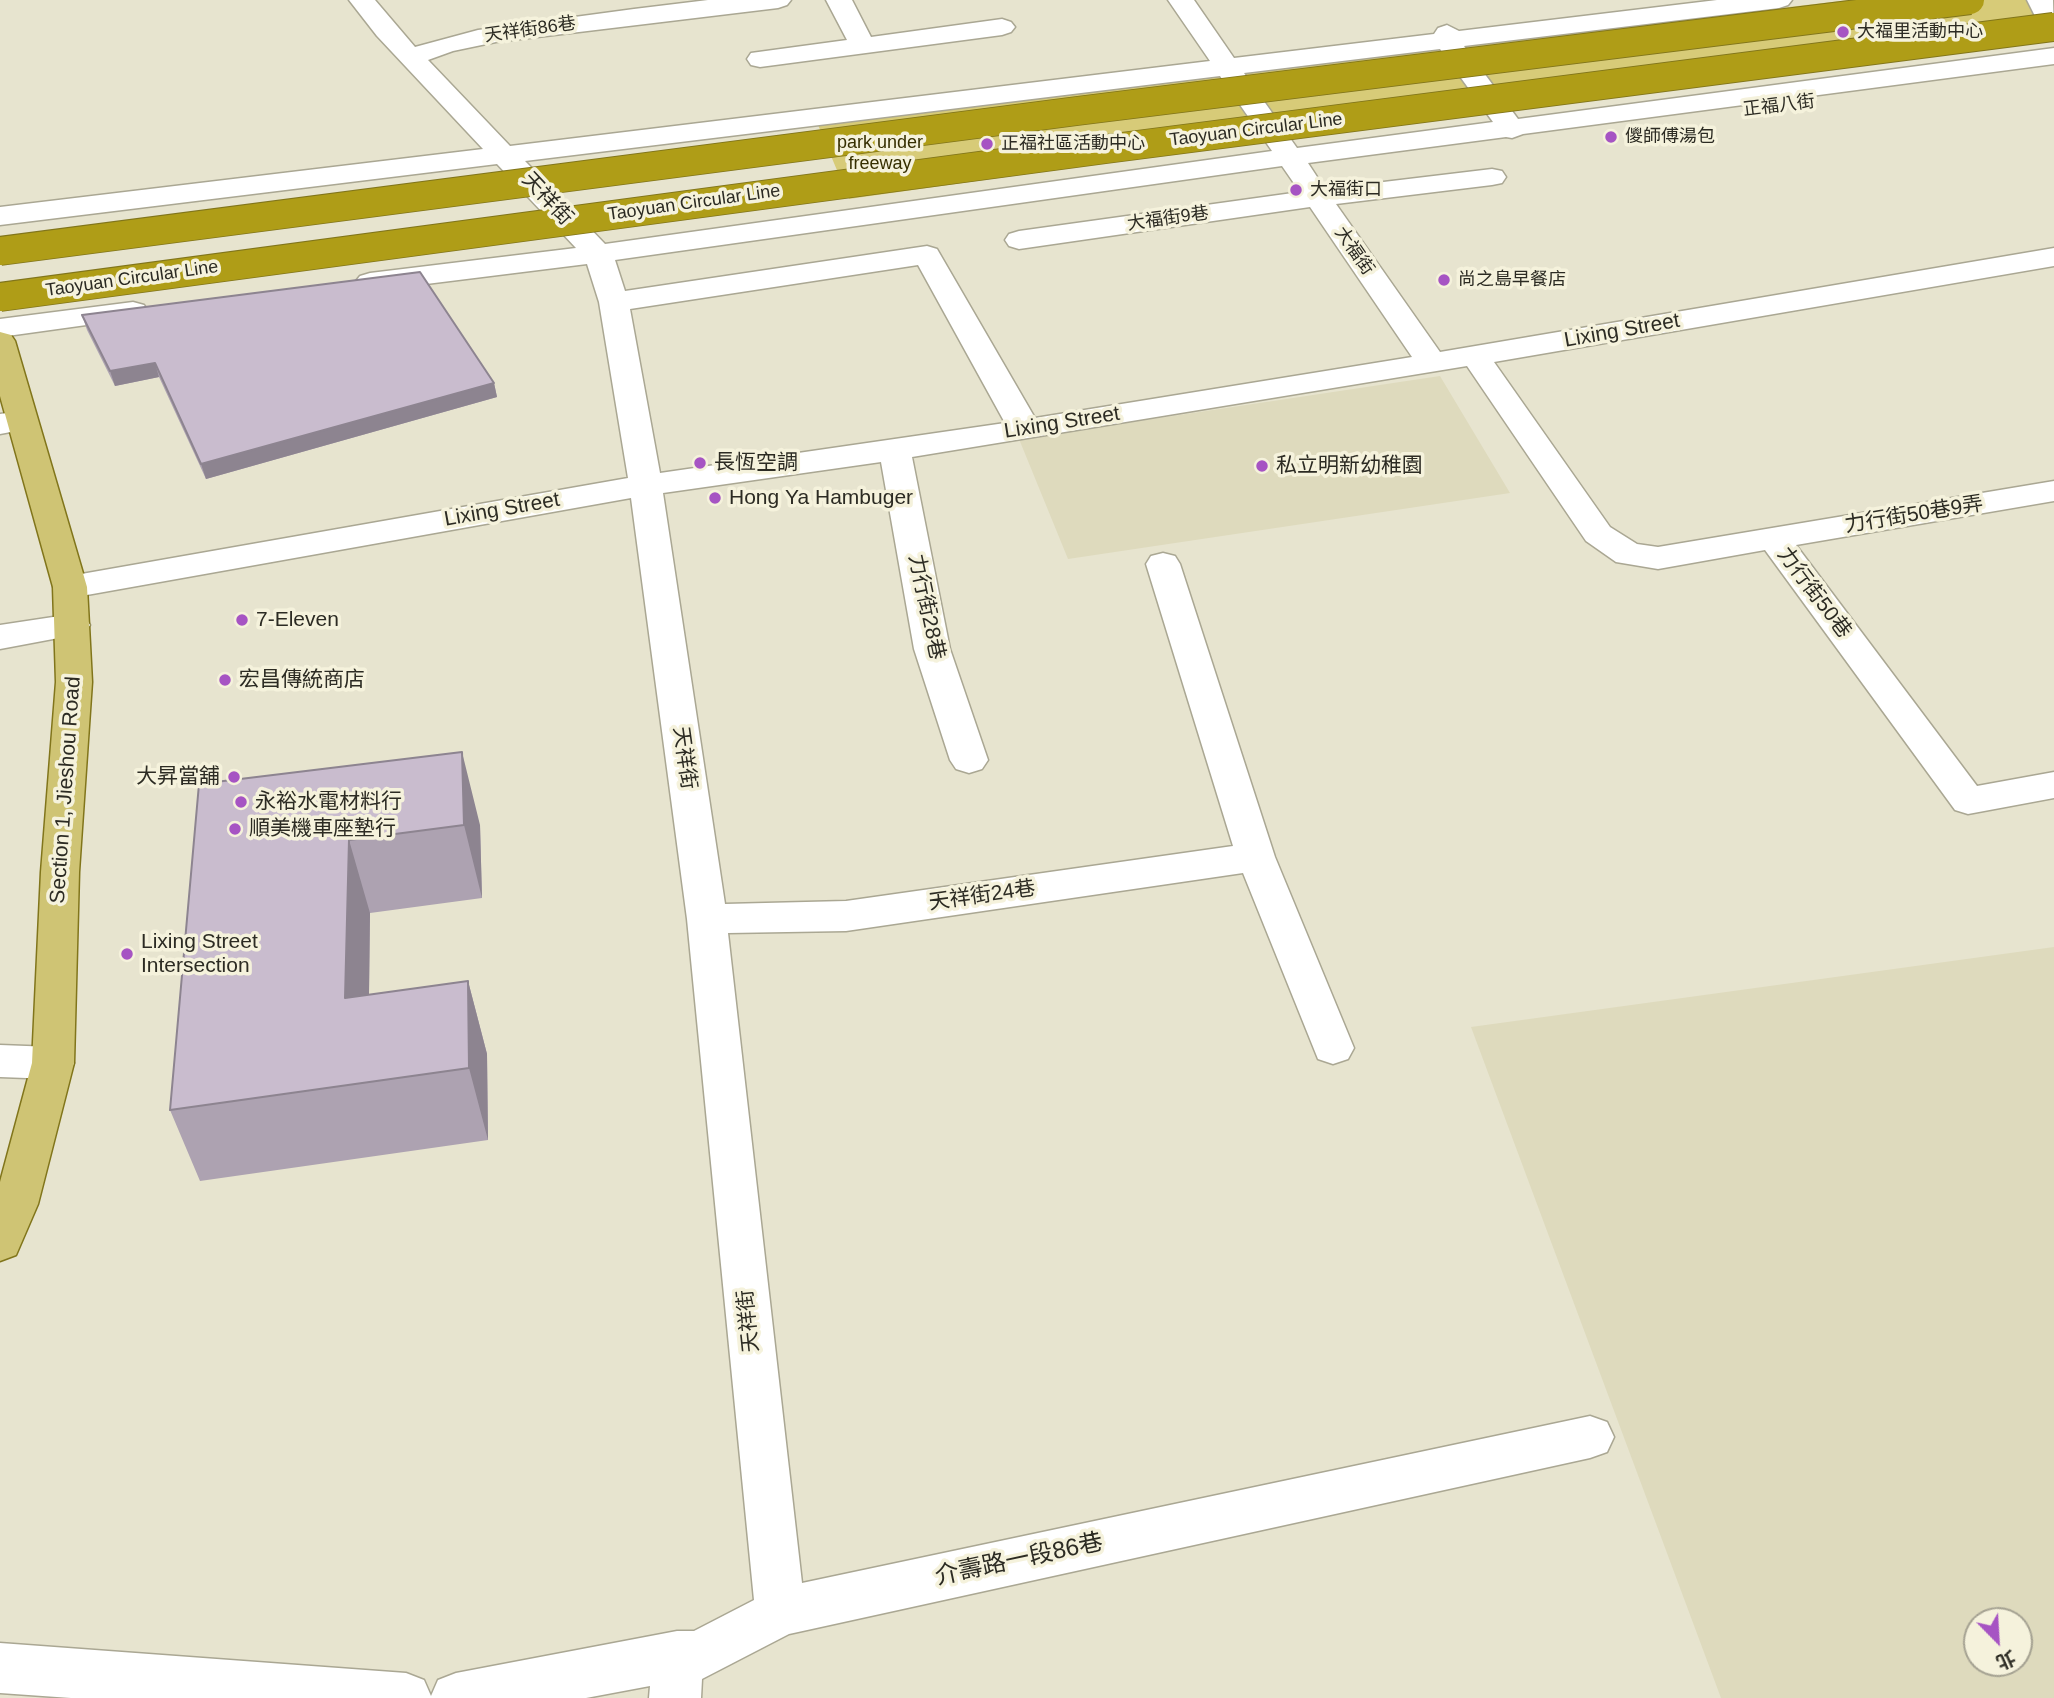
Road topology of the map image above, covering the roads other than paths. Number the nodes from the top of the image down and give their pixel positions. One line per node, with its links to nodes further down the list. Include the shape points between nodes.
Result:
1 (362, 0): 15 (street, 天祥街)
2 (778, 0): 15 (street, 天祥街86巷, via 483,37 434,47)
3 (839, 0): 13 (street)
4 (1181, 0): 17 (street, 大福街)
5 (1606, 0): 12 (street, via 1447,19)
6 (1779, 0): 9 (street)
7 (1970, 0): 26 (highway, Taoyuan Circular Line, bridge)
8 (2040, 0): 11 (street)
9 (1718, 4): 12 (street)
10 (1002, 27): 13 (street)
11 (2054, 29): 30 (highway, Taoyuan Circular Line, bridge, via 1106,149)
12 (1446, 39): 17 (street); 19 (street)
13 (863, 46): 16 (street)
14 (2054, 56): 19 (street)
15 (412, 58): 20 (street, 天祥街)
16 (760, 59)
17 (1226, 65): 20 (street); 21 (street, 大福街)
18 (2054, 70): 19 (street, 正福八街, via 1520,140)
19 (1510, 128): 21 (street)
20 (506, 156): 24 (street); 27 (street, 天祥街)
21 (1290, 157): 23 (street, 大福街); 27 (street)
22 (1492, 177): 23 (street, 大福街9巷)
23 (1317, 198): 25 (street, 大福街9巷); 36 (street, 大福街)
24 (0, 216)
25 (1018, 240)
26 (0, 251)
27 (598, 254): 29 (street); 31 (street, 天祥街)
28 (2054, 257): 35 (street, Lixing Street)
29 (340, 286)
30 (0, 297)
31 (614, 302): 38 (street, via 927,256); 40 (street, 天祥街)
32 (163, 307): 33 (street)
33 (0, 328)
34 (0, 341): 37 (main road, Section 1, Jieshou Road)
35 (1475, 356): 36 (street, Lixing Street); 42 (street, 力行街50巷, via 1598,534 1628,554 1658,558)
36 (1432, 363): 38 (street, Lixing Street)
37 (10, 422): 44 (main road, Section 1, Jieshou Road)
38 (1025, 429): 39 (street, Lixing Street)
39 (895, 450): 40 (street, Lixing Street); 47 (street, 力行街28巷, via 932,649)
40 (646, 485): 44 (street, Lixing Street); 50 (street, 天祥街)
41 (2054, 491): 42 (street, 力行街50巷9弄)
42 (1773, 538): 48 (street, 力行街50巷, via 1968,801)
43 (1163, 564): 49 (street)
44 (70, 587): 45 (main road, Section 1, Jieshou Road)
45 (73, 625): 46 (street); 53 (main road, Section 1, Jieshou Road, via 74,682)
46 (0, 637)
47 (970, 760)
48 (2054, 785)
49 (1256, 856): 50 (street, 天祥街24巷, via 846,916); 51 (street)
50 (707, 919): 56 (street, 天祥街)
51 (1333, 1048)
52 (0, 1061): 53 (street)
53 (52, 1063): 54 (main road, Section 1, Jieshou Road, via 16,1204)
54 (0, 1242)
55 (1590, 1437): 56 (street, 介壽路一段86巷)
56 (780, 1612): 58 (street, 介壽路一段86巷, via 699,1656)
57 (0, 1668): 59 (street)
58 (676, 1677): 60 (street, 介壽路一段86巷)
59 (406, 1698)
60 (456, 1698)

